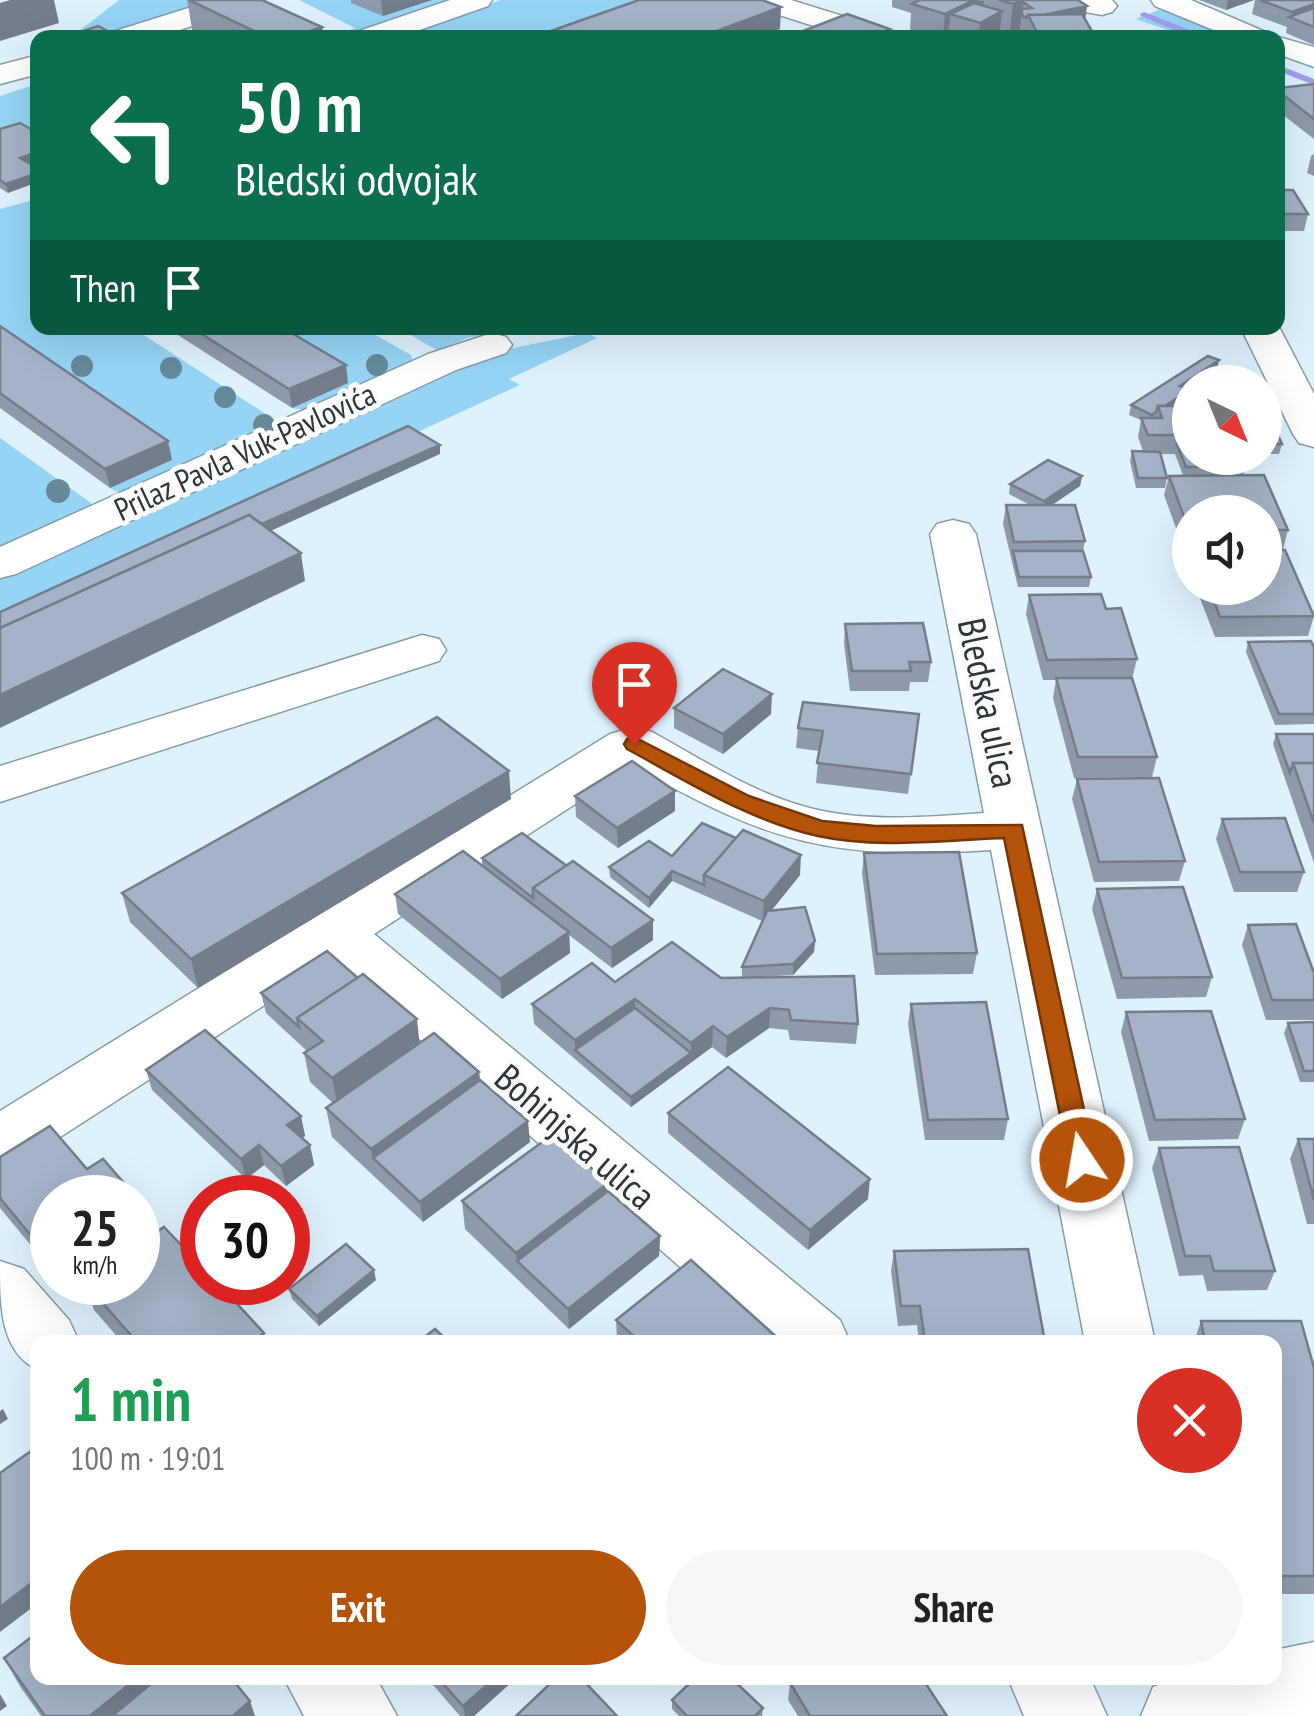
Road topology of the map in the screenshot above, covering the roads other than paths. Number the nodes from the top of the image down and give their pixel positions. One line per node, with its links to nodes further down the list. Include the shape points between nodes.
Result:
1 (478, 0): 9 (street)
2 (761, 0): 7 (street)
3 (1062, 0): 6 (street)
4 (1165, 0): 13 (street)
5 (257, 3): 8 (street)
6 (1101, 3): 12 (street)
7 (827, 20): 10 (street); 11 (street)
8 (154, 30)
9 (390, 30)
10 (802, 30)
11 (858, 30)
12 (1113, 30)
13 (1241, 30)
14 (1285, 47): 15 (street)
15 (1314, 58)
16 (30, 66): 17 (street)
17 (0, 75)
18 (1264, 335): 20 (street)
19 (492, 345): 22 (street, Prilaz Pavla Vuk-Pavlovića)
20 (1314, 434)
21 (953, 534): 25 (street, Bledska ulica)
22 (0, 564)
23 (422, 650): 24 (street)
24 (0, 784)
25 (1014, 830): 26 (street, via 820,829 741,801 634,744); 31 (street, Bledska ulica)
26 (334, 932): 27 (street); 30 (street, Bohinjska ulica)
27 (0, 1143)
28 (0, 1290): 29 (street)
29 (38, 1335)
30 (807, 1335)
31 (1119, 1335)
32 (1314, 1682): 35 (street)
33 (330, 1685): 36 (street)
34 (1051, 1685): 37 (street)
35 (1197, 1699)
36 (356, 1716)
37 (1066, 1716)

